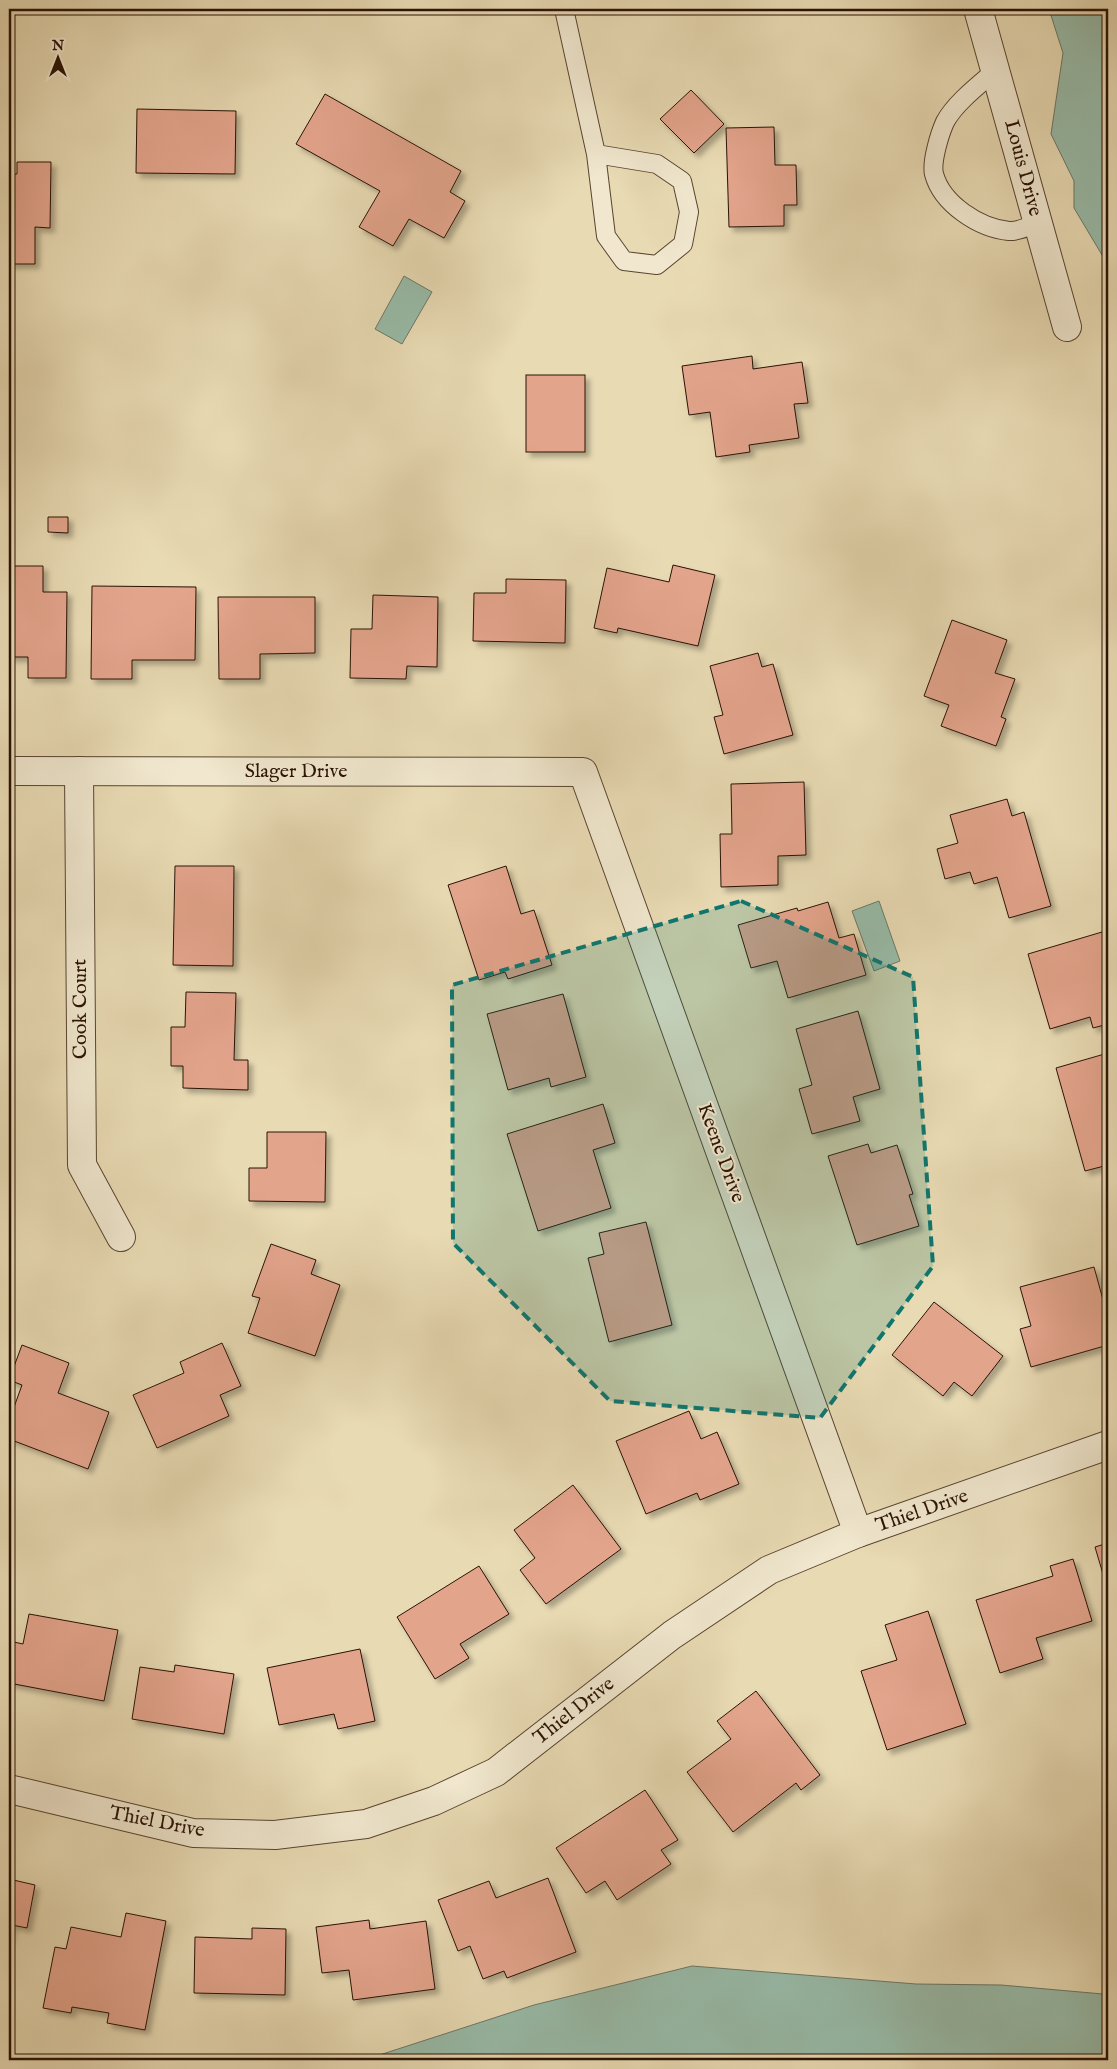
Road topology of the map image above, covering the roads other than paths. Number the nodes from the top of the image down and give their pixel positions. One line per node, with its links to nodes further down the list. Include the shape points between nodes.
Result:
1 (564, 9): 4 (lane)
2 (978, 9): 3 (street, Louis Drive)
3 (996, 70): 5 (street, Louis Drive); 5 (lane, via 946,120 937,143 933,173 947,198 971,220 1010,232)
4 (596, 154): 4 (lane, via 606,236 624,261 657,265 683,244 689,212 682,181 657,164)
5 (1038, 223): 6 (street, Louis Drive)
6 (1067, 327)
7 (9, 771): 8 (street, Slager Drive)
8 (79, 771): 9 (street, Slager Drive); 10 (street, Cook Court, via 82,1165)
9 (583, 772): 12 (street, Keene Drive)
10 (121, 1237)
11 (1108, 1445): 12 (street, Thiel Drive)
12 (858, 1533): 13 (street, Thiel Drive, via 769,1570 672,1636 496,1772 434,1801 366,1824 275,1835 193,1833)
13 (9, 1789)

